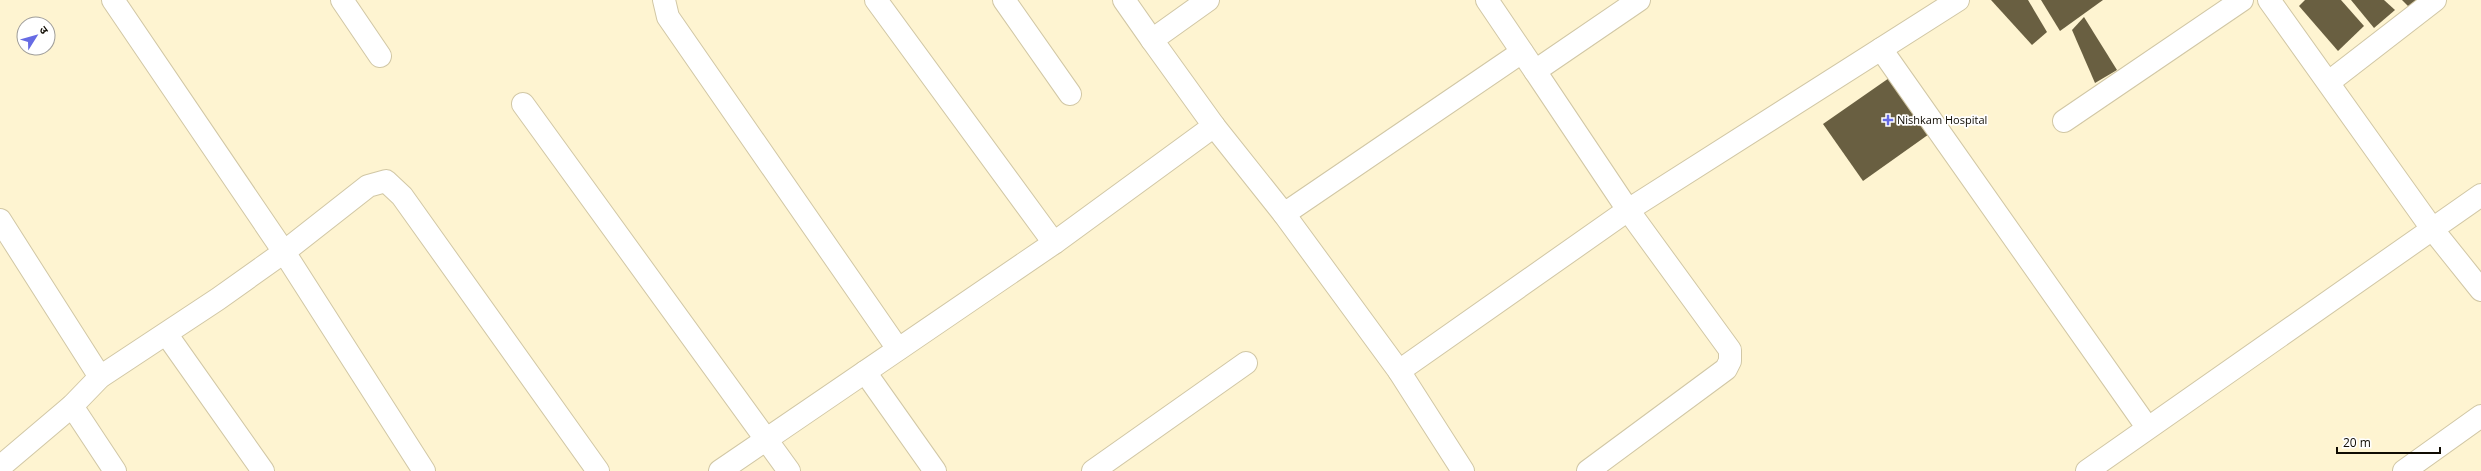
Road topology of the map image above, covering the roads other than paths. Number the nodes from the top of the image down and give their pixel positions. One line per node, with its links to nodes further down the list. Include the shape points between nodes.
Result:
1 (113, 0): 30 (street)
2 (342, 0): 17 (street)
3 (664, 0): 33 (street, via 668,17)
4 (876, 0): 29 (street)
5 (1004, 0): 20 (street)
6 (1124, 0): 14 (street)
7 (1208, 0): 14 (street)
8 (1487, 0): 16 (street)
9 (1639, 0): 18 (street)
10 (1958, 0): 15 (street)
11 (2242, 0): 22 (street)
12 (2269, 0): 19 (street)
13 (2435, 0): 19 (street)
14 (1152, 40): 23 (street)
15 (1882, 49): 25 (street); 40 (street)
16 (1522, 52): 18 (street); 26 (street)
17 (380, 56)
18 (1535, 71): 25 (street)
19 (2329, 82): 28 (street)
20 (1070, 94)
21 (523, 104): 41 (street)
22 (2064, 120)
23 (1214, 126): 26 (street); 29 (street)
24 (2481, 195): 28 (street)
25 (1628, 210): 35 (street); 52 (street, via 1722,337 1730,350 1730,361 1726,369)
26 (1284, 214): 35 (street)
27 (0, 220): 37 (street)
28 (2433, 230): 31 (street); 40 (street)
29 (1054, 243): 33 (street)
30 (284, 252): 32 (street); 45 (street); 46 (street, via 368,186 386,181 402,196)
31 (2481, 290)
32 (167, 335): 37 (street); 44 (street)
33 (898, 349): 36 (street)
34 (1246, 363): 50 (street)
35 (1399, 371): 51 (street)
36 (865, 372): 41 (street); 49 (street)
37 (100, 377): 38 (street)
38 (72, 406): 42 (street); 43 (street)
39 (2481, 416): 54 (street)
40 (2147, 428): 53 (street)
41 (768, 438): 47 (street); 48 (street)
42 (0, 467)
43 (115, 471)
44 (263, 471)
45 (424, 471)
46 (598, 471)
47 (720, 471)
48 (789, 471)
49 (935, 471)
50 (1094, 471)
51 (1463, 471)
52 (1588, 471)
53 (2087, 471)
54 (2404, 471)

